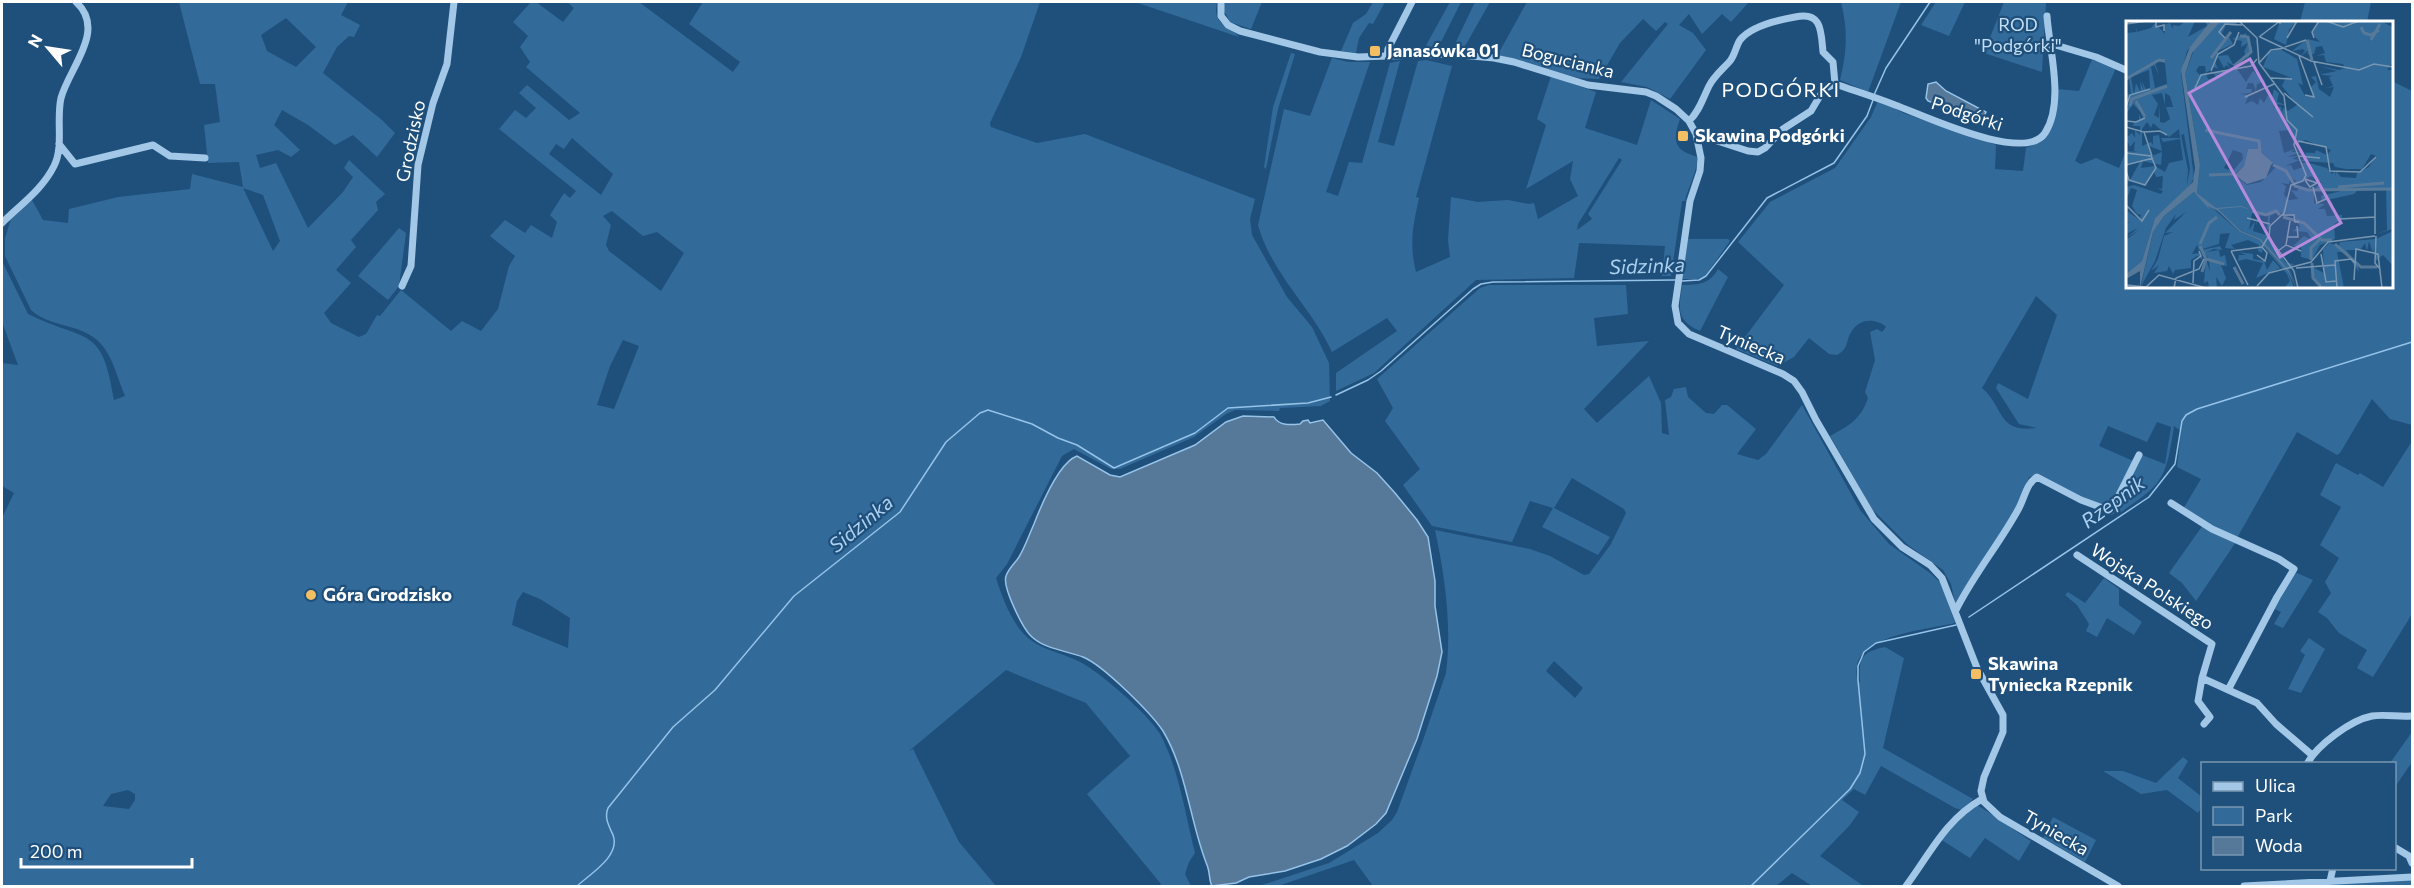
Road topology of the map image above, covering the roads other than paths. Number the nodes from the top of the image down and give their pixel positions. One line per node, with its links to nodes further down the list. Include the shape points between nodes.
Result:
1 (76, 2): 13 (street, via 87,19 87,35 62,97)
2 (454, 2): 16 (street, Grodzisko, via 447,64 418,165 411,266)
3 (1221, 2): 7 (street, Bogucianka, via 1224,21 1240,31 1334,55)
4 (1413, 2): 7 (street)
5 (2047, 16): 6 (street, Podgórki)
6 (2052, 44): 8 (street); 9 (street, Podgórki, via 2053,107 2046,132 2036,141 1987,138)
7 (1387, 56): 10 (street, Bogucianka, via 1449,54 1514,62 1588,85 1646,92)
8 (2126, 71)
9 (1835, 84): 11 (street, via 1833,62 1823,52 1821,28 1814,18 1803,15 1781,20 1748,33 1740,41); 12 (street, via 1824,89 1811,111 1758,152)
10 (1676, 109): 11 (street, Tyniecka)
11 (1689, 121): 12 (street, Tyniecka)
12 (1696, 134): 20 (street, Tyniecka, via 1701,164 1690,201 1677,286 1674,313 1678,323 1684,330 1783,374 1798,386 1874,519 1942,578)
13 (59, 144): 14 (street, via 75,164 153,145 170,156); 15 (street, via 55,164 46,179)
14 (205, 158)
15 (2, 223)
16 (402, 286)
17 (2139, 455): 20 (street, via 2111,511 2037,477 2030,481 2020,507 1967,588)
18 (2171, 503): 22 (street, via 2212,530 2294,568)
19 (2077, 555): 21 (street, Wojska Polskiego, via 2212,644)
20 (1958, 618): 27 (street, Tyniecka, via 1977,668 2003,715 2003,732 1981,786)
21 (2202, 678): 22 (street); 24 (street, Wojska Polskiego, via 2198,701 2210,717)
22 (2228, 690): 25 (street, via 2257,702)
23 (2410, 716): 25 (street, via 2372,716 2320,745)
24 (2204, 724)
25 (2312, 755): 26 (street)
26 (2308, 762)
27 (1982, 799): 33 (street, via 1938,837); 34 (street, Tyniecka, via 2000,817)
28 (2396, 848): 29 (street, via 2409,856)
29 (2412, 863)
30 (2333, 870): 32 (street)
31 (2412, 877): 32 (street)
32 (2330, 881): 35 (street)
33 (1906, 886)
34 (2118, 886)
35 (2244, 886)

